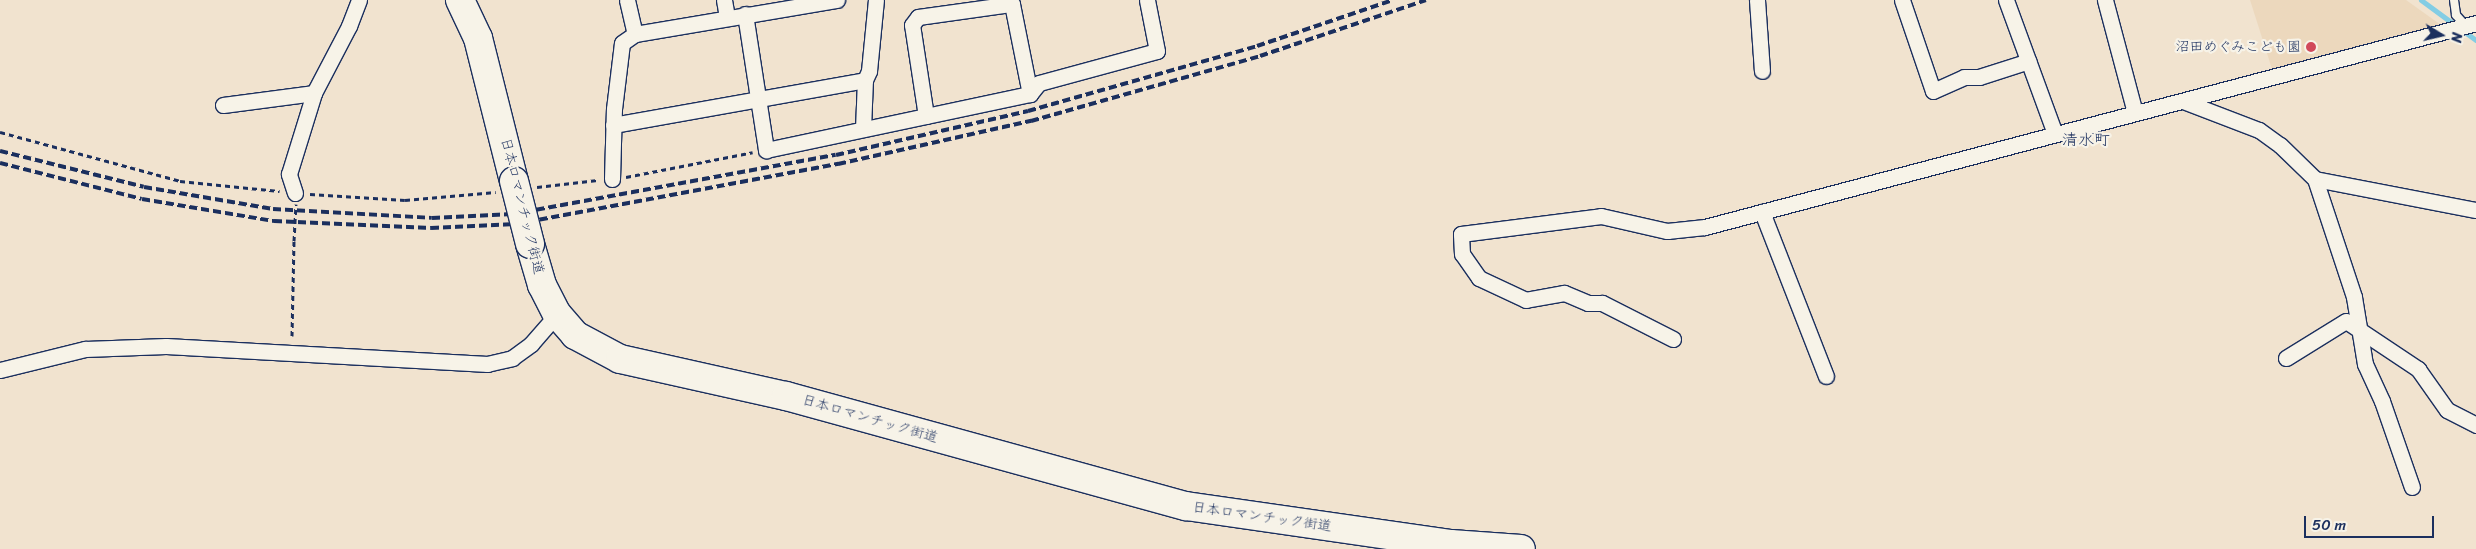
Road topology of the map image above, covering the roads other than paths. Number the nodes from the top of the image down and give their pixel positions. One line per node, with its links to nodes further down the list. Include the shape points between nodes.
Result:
1 (359, 0): 20 (street)
2 (460, 0): 35 (highway, 日本ロマンチック街道, bridge, via 478,38 530,244 542,285)
3 (627, 0): 16 (street)
4 (724, 0): 14 (street)
5 (837, 0): 13 (street)
6 (876, 0): 19 (street, via 869,71)
7 (1147, 0): 21 (street, via 1157,51 1040,83)
8 (1757, 0): 18 (street)
9 (1902, 0): 17 (street, via 1934,91 1964,78 1979,77)
10 (2006, 0): 17 (street)
11 (2105, 0): 25 (street)
12 (2454, 0): 15 (lane, via 2456,15)
13 (745, 14): 14 (street); 22 (street)
14 (727, 17): 16 (street)
15 (2464, 26): 23 (street)
16 (635, 34): 27 (street, via 622,43)
17 (2028, 62): 29 (street)
18 (1762, 71)
19 (865, 80): 22 (street); 28 (street)
20 (314, 93): 24 (street); 32 (street, via 289,174)
21 (1030, 94): 26 (street); 26 (street, via 1012,4 918,17 912,25)
22 (758, 97): 27 (street); 28 (street, via 766,150)
23 (2183, 101): 25 (street); 31 (street, via 2259,130)
24 (223, 105)
25 (2135, 113): 29 (street)
26 (926, 116): 28 (street)
27 (614, 125): 30 (street)
28 (863, 129)
29 (2055, 134): 34 (street)
30 (612, 179)
31 (2316, 179): 33 (street); 36 (street, via 2354,297)
32 (296, 198)
33 (2476, 210)
34 (1762, 212): 37 (street, via 1705,227 1667,231 1601,216 1461,234 1462,254 1479,278 1526,300 1564,293 1588,303 1602,303); 40 (street)
35 (557, 314): 39 (street, via 531,344 512,358 487,364 166,346 85,349); 43 (highway, 日本ロマンチック街道, via 575,335 620,358 786,396 1186,506 1450,544)
36 (2358, 327): 38 (street, via 2346,321); 41 (street, via 2418,369 2447,410); 42 (street, via 2365,364 2382,401)
37 (1673, 339)
38 (2286, 358)
39 (0, 370)
40 (1826, 376)
41 (2476, 425)
42 (2412, 487)
43 (1521, 549)

